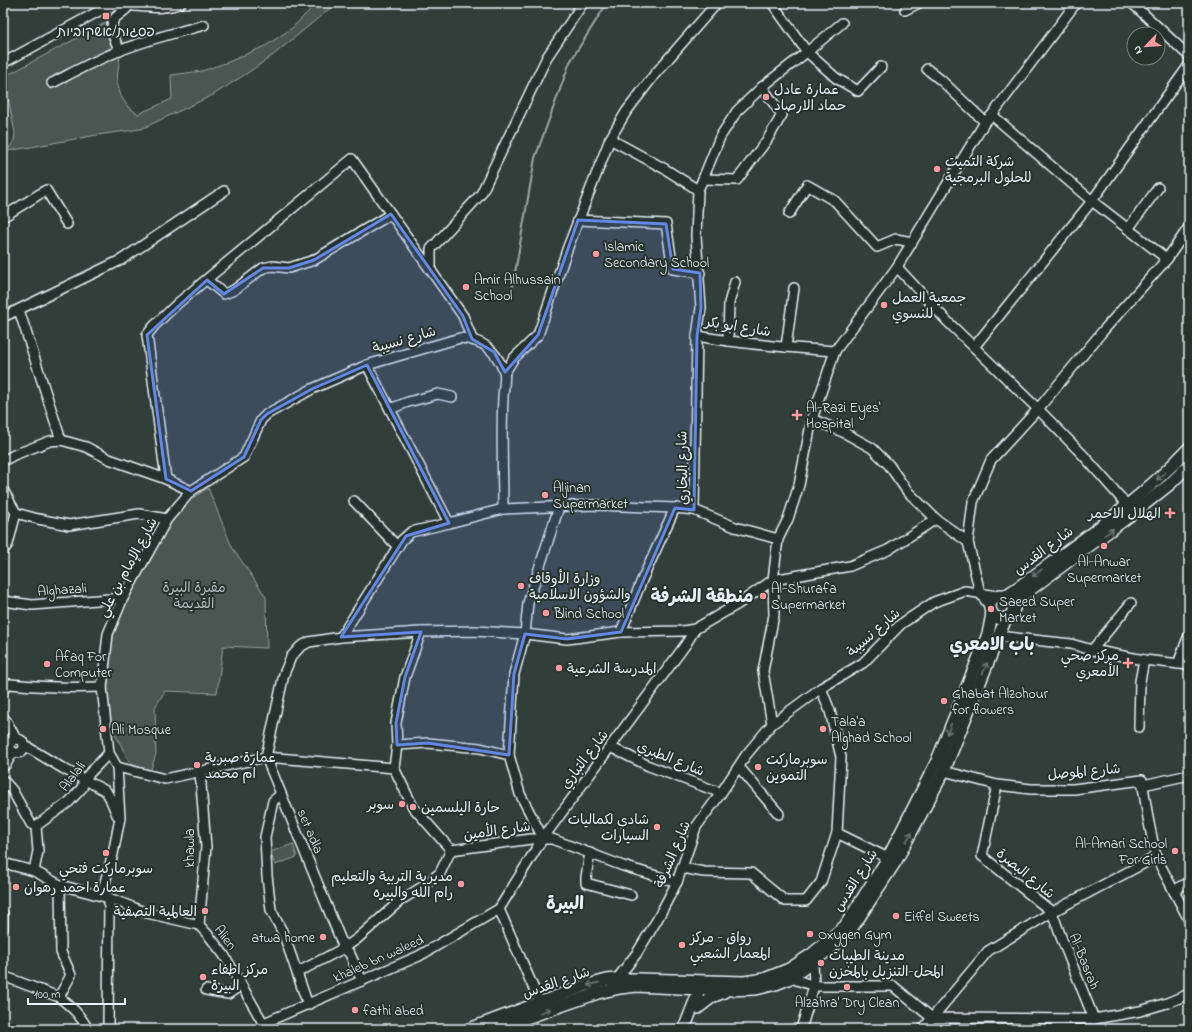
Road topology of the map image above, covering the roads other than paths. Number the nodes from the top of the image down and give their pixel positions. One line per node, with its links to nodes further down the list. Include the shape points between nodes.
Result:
1 (110, 3): 12 (street)
2 (164, 3): 10 (street)
3 (583, 3): 42 (street, via 547,57 481,194 431,249)
4 (717, 3): 26 (street, via 655,74 626,112)
5 (772, 3): 16 (street)
6 (919, 3): 11 (street)
7 (1076, 3): 24 (street)
8 (1132, 3): 17 (street)
9 (130, 4): 10 (street, via 159,8); 12 (street, via 111,6); 15 (street, via 124,12 114,18 112,24 114,39)
10 (178, 4)
11 (905, 10)
12 (99, 11): 18 (street)
13 (842, 23): 16 (street, شارع ابو بكر)
14 (204, 25): 15 (street)
15 (120, 50): 22 (street)
16 (807, 52): 20 (street, via 836,78 858,91); 23 (street, شارع ابو بكر)
17 (1189, 56)
18 (3, 63)
19 (1189, 66): 31 (street)
20 (881, 67)
21 (927, 69): 25 (street)
22 (52, 83)
23 (762, 87): 27 (street, شارع ابو بكر, via 737,111 720,137); 27 (street, via 782,115 767,140 737,180)
24 (992, 115): 25 (street); 31 (street)
25 (985, 122): 39 (street)
26 (610, 139): 29 (street); 35 (street)
27 (703, 179): 29 (street, شارع ابو بكر)
28 (1158, 188): 38 (street)
29 (698, 190): 43 (street, شارع ابو بكر, via 696,236)
30 (224, 191): 47 (street, via 121,260)
31 (1092, 201): 38 (street); 53 (street)
32 (391, 214): 42 (street); 44 (street, via 314,260 289,268 263,268 234,290 224,294); 44 (street, via 352,159)
33 (789, 214): 39 (street, via 806,185 835,201 877,247 896,239)
34 (3, 217): 36 (street, via 46,190)
35 (578, 220): 43 (street, via 666,224 673,269); 56 (street, via 538,336 514,358)
36 (66, 224)
37 (1189, 227): 40 (street)
38 (1128, 229): 40 (street)
39 (912, 242): 41 (street)
40 (1167, 259): 59 (street)
41 (897, 267): 53 (street); 54 (street)
42 (431, 270): 50 (street, via 463,316)
43 (700, 273): 49 (street, شارع ابو بكر, via 701,308)
44 (206, 280): 65 (street, via 147,335)
45 (735, 282): 51 (street, via 729,303)
46 (794, 288): 52 (street)
47 (19, 310): 48 (street); 61 (street)
48 (3, 317)
49 (697, 336): 51 (street, شارع ابو بكر); 73 (street, شارع البخاري)
50 (472, 339): 55 (street, شارع نسيبة, via 460,338); 56 (street, via 494,352)
51 (728, 341): 52 (street, شارع ابو بكر)
52 (786, 347): 54 (street, شارع ابو بكر)
53 (974, 347): 59 (street)
54 (835, 351): 60 (street)
55 (367, 365): 58 (street, شارع نسيبة); 67 (street, شارع الإمام بن علي, via 312,389 267,414 261,420 244,457)
56 (504, 372): 72 (street)
57 (452, 397): 58 (street, via 438,394)
58 (390, 409): 77 (street, شارع نسيبة)
59 (1038, 409): 69 (street); 79 (street, via 991,460 974,502)
60 (812, 419): 75 (street, via 872,448 889,465 908,491); 78 (street, via 799,485 788,519)
61 (61, 440): 63 (street, via 50,441); 65 (street, via 86,447 109,459)
62 (1189, 448): 69 (main road, شارع القدس, one-way to 69)
63 (3, 461)
64 (1189, 465): 88 (main road, شارع القدس, one-way to 64, via 1024,595 1140,508)
65 (166, 479): 67 (street)
66 (3, 490): 74 (street)
67 (191, 491): 76 (street, شارع الإمام بن علي)
68 (354, 501): 80 (street)
69 (1127, 505): 84 (main road, شارع القدس, one-way to 84, via 1020,586)
70 (559, 507): 71 (street, via 594,505); 72 (street); 94 (street, via 528,603)
71 (675, 508): 73 (street); 93 (street)
72 (503, 509): 77 (street)
73 (694, 510): 78 (street, شارع البخاري, via 735,527)
74 (16, 513): 76 (street, via 69,525 139,514); 81 (street, via 8,544)
75 (936, 519): 79 (street); 82 (street, via 888,550 850,566)
76 (167, 520): 85 (street, شارع الإمام بن علي)
77 (449, 523): 80 (street, via 411,532)
78 (778, 539): 82 (street)
79 (968, 542): 83 (street)
80 (398, 547): 97 (street)
81 (3, 552)
82 (773, 580): 91 (street); 106 (street, via 774,615 763,671)
83 (980, 593): 84 (street, شارع نسيبة); 89 (street); 103 (street, شارع نسيبة, via 965,591 934,602 901,624 863,662)
84 (1001, 596): 88 (main road, via 1011,600); 89 (main road, via 992,600)
85 (123, 598): 86 (street, Alghazali, via 32,605); 102 (street, شارع الإمام بن علي, via 108,634)
86 (3, 601)
87 (1131, 602): 98 (street)
88 (1013, 608): 90 (main road)
89 (991, 611): 90 (main road, via 998,618); 137 (main road, شارع القدس, one-way to 137, via 988,634 936,763)
90 (1006, 618): 96 (main road, شارع القدس)
91 (695, 629): 93 (street); 111 (street, شارع التباري)
92 (421, 632): 94 (street, via 475,630); 97 (street); 109 (street, via 405,677 396,723)
93 (621, 632): 94 (street, via 567,639)
94 (525, 634): 114 (street, شارع الأمين, via 514,674)
95 (1189, 634): 100 (street)
96 (998, 636): 98 (street, via 1071,644); 120 (main road, شارع القدس, one-way to 96)
97 (340, 637): 115 (street, via 309,642 291,657 284,674)
98 (1092, 650): 99 (street)
99 (1144, 660): 100 (street); 107 (street, via 1140,682)
100 (1178, 664): 101 (street)
101 (1189, 665)
102 (102, 687): 104 (street, via 10,684); 113 (street, شارع الإمام بن علي)
103 (821, 688): 106 (street, شارع نسيبة); 132 (street, via 830,711 841,757)
104 (3, 689)
105 (3, 717): 108 (street)
106 (772, 724): 118 (street, شارع الشرفة)
107 (1139, 727)
108 (16, 739): 110 (street); 112 (street, via 10,745)
109 (397, 744): 114 (street, via 428,743 480,748); 119 (street)
110 (24, 745): 112 (street, via 21,752); 123 (street)
111 (610, 747): 127 (street, شارع الطبري, via 649,766); 133 (street, شارع التباري)
112 (12, 752): 117 (street)
113 (109, 753): 116 (street); 123 (street, Alalali)
114 (509, 755): 133 (street, شارع الأمين, via 520,794)
115 (266, 757): 119 (street); 121 (street); 128 (street, set adla)
116 (117, 766): 121 (street, via 165,779); 130 (street)
117 (3, 767)
118 (738, 767): 127 (street, شارع الشرفة); 129 (street)
119 (394, 768): 134 (street, شارع الأمين, via 413,807)
120 (944, 770): 125 (street); 137 (main road, شارع القدس, one-way to 120)
121 (200, 772): 151 (street, khawla, via 206,847)
122 (1189, 774): 126 (street)
123 (84, 779): 130 (street, via 106,791); 131 (street, Alalali, via 82,788 69,802)
124 (3, 780): 131 (street, via 12,790 31,824)
125 (997, 785): 126 (street, شارع الموصل, via 1031,789 1074,789 1142,780); 148 (street, شارع البصرة, via 982,856)
126 (1143, 785): 136 (street)
127 (721, 793): 139 (street, شارع الشرفة, via 696,827)
128 (281, 794): 153 (street, set adla); 156 (street, via 273,801 265,837 267,876 271,910 284,934)
129 (779, 814)
130 (120, 818): 146 (street)
131 (36, 826): 140 (street, via 38,851)
132 (837, 833): 137 (street); 139 (street, via 821,882 806,901 785,900 751,873 704,872)
133 (543, 838): 134 (street, شارع الأمين); 135 (street, via 552,838); 147 (street, شارع التباري)
134 (451, 850): 153 (street, via 440,873 401,900)
135 (590, 853): 141 (street); 145 (street, via 586,883)
136 (1156, 857): 144 (street); 148 (street)
137 (892, 859): 155 (main road, شارع القدس, via 850,930); 162 (main road, شارع القدس, via 845,926 812,954 789,969 764,979)
138 (3, 863): 140 (street)
139 (682, 868): 141 (street, شارع الشرفة)
140 (34, 871): 143 (street)
141 (677, 882): 154 (street, شارع الشرفة)
142 (1189, 883): 144 (street)
143 (60, 885): 146 (street); 169 (street, via 61,952 71,975)
144 (1174, 892): 150 (street)
145 (631, 895)
146 (105, 897): 151 (street, via 147,913); 178 (street)
147 (499, 909): 161 (street, khaleb bn waleed, via 419,956); 170 (street)
148 (1052, 912): 173 (street, via 988,951); 175 (street, Al-Basrah)
149 (3, 914): 152 (street)
150 (1189, 920)
151 (199, 925): 163 (street, Alien, via 224,955)
152 (3, 929)
153 (344, 948): 156 (street); 161 (street, set adla, via 350,954)
154 (637, 953): 159 (street, شارع الشرفة); 160 (street, via 629,971)
155 (813, 961): 158 (main road, شارع القدس); 164 (street)
156 (297, 972): 171 (street)
157 (3, 976): 169 (street)
158 (791, 978): 164 (street); 167 (main road, شارع القدس, via 756,989)
159 (617, 979): 160 (main road, شارع القدس); 170 (main road, شارع القدس, one-way to 170, via 584,986)
160 (636, 979): 162 (main road, شارع القدس)
161 (362, 981): 171 (street, khaleb bn waleed)
162 (701, 984): 165 (main road, شارع القدس); 167 (main road, شارع القدس); 172 (main road)
163 (241, 985): 166 (street, via 228,994); 176 (street, Alien)
164 (814, 986): 173 (street, via 893,986); 183 (street)
165 (681, 988): 172 (main road); 180 (main road, شارع القدس, one-way to 165, via 609,990 636,986)
166 (206, 990)
167 (732, 990): 172 (main road)
168 (1189, 994): 175 (street, via 1140,1011)
169 (59, 997): 177 (street, via 72,1007)
170 (540, 1003): 179 (main road, شارع القدس)
171 (308, 1005): 176 (street, khaleb bn waleed)
172 (695, 1007): 181 (main road); 182 (main road)
173 (932, 1018): 174 (street); 184 (street)
174 (1023, 1019): 175 (street); 185 (street)
175 (1094, 1019)
176 (265, 1026)
177 (88, 1029)
178 (108, 1029)
179 (469, 1029)
180 (495, 1029)
181 (684, 1029)
182 (690, 1029)
183 (801, 1029)
184 (923, 1029)
185 (1026, 1029)

